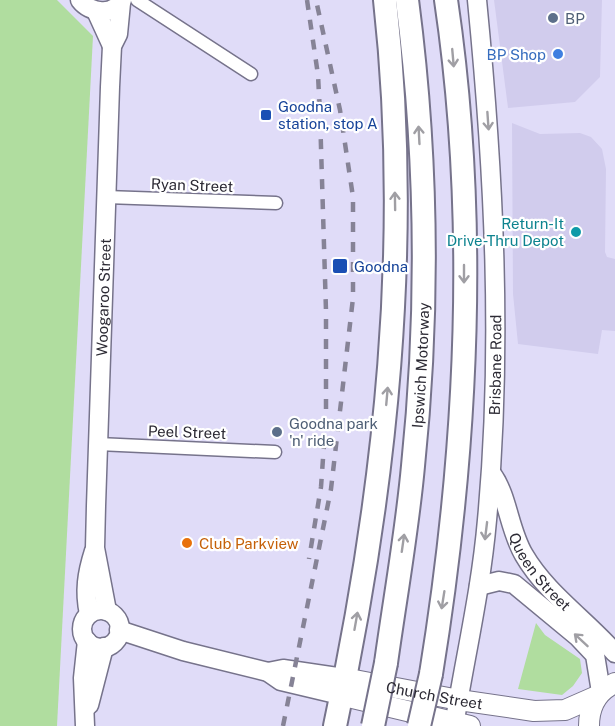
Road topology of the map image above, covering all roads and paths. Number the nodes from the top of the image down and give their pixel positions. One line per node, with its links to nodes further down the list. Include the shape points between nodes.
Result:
1 (80, 0): 7 (main road)
2 (384, 0): 20 (highway, one-way to 2, via 370,537 392,330 394,164)
3 (407, 0): 26 (highway, Ipswich Motorway, one-way to 3, bridge, via 386,663 413,466 421,336 421,184)
4 (446, 0): 27 (highway, one-way to 27, bridge, via 462,189 463,373 447,571)
5 (477, 0): 14 (main road, Brisbane Road, one-way to 14, via 493,193 495,353)
6 (127, 1): 7 (main road, via 112,9); 8 (main road, Woogaroo Street); 9 (street)
7 (96, 10): 8 (main road, Woogaroo Street)
8 (112, 46): 10 (main road, Woogaroo Street)
9 (250, 74)
10 (106, 197): 11 (street, Ryan Street); 12 (main road, Woogaroo Street)
11 (276, 203)
12 (98, 444): 13 (street, Peel Street); 16 (main road, Woogaroo Street, via 95,548 87,574 86,599)
13 (275, 452)
14 (491, 473): 15 (main road, Brisbane Road, one-way to 15); 19 (main road, Queen Street, via 500,485 512,531 533,569)
15 (479, 586): 21 (main road, Queen Street, one-way to 15, via 595,655 578,637 514,584 499,581); 22 (main road, Brisbane Road)
16 (98, 612): 17 (main road, via 116,618); 18 (main road, via 82,630)
17 (119, 630): 18 (main road, via 114,641); 20 (main road, Church Street, via 183,651 268,672 283,669)
18 (95, 644): 23 (main road)
19 (615, 653)
20 (342, 687): 22 (main road, Church Street); 24 (main road, Church Street); 25 (highway)
21 (604, 690): 22 (main road, Church Street, via 565,710 547,712); 28 (main road, via 591,708)
22 (459, 700): 24 (main road, Brisbane Road)
23 (86, 721)
24 (459, 724)
25 (335, 726)
26 (373, 726)
27 (420, 726)
28 (589, 726)

